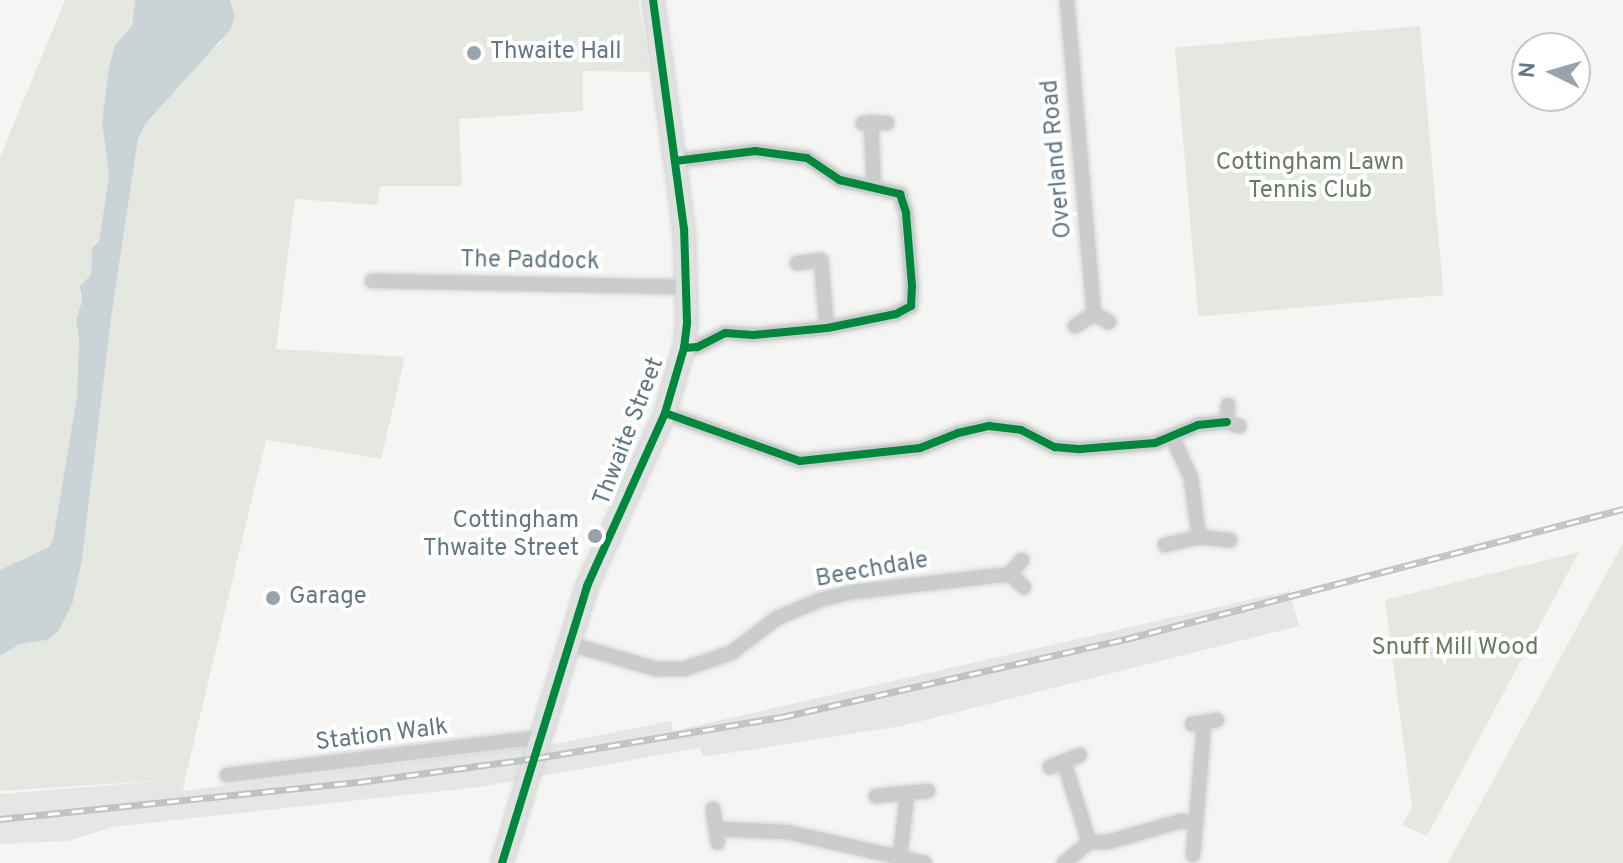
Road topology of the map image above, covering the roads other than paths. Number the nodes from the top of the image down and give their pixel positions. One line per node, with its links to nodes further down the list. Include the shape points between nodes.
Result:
1 (653, 0): 4 (main road, Thwaite Street)
2 (1067, 0): 9 (street, Overland Road)
3 (887, 123): 5 (street, via 867,123)
4 (675, 161): 5 (street, via 755,151 807,158 840,180); 8 (main road, Thwaite Street)
5 (874, 187): 12 (street, via 900,194 906,213 911,306)
6 (797, 263): 12 (street, via 821,260)
7 (372, 281): 8 (street, The Paddock)
8 (687, 287): 13 (main road, Thwaite Street)
9 (1094, 314): 10 (street); 11 (street)
10 (1109, 322)
11 (1075, 326)
12 (827, 328): 13 (street, via 725,333)
13 (684, 348): 15 (main road, Thwaite Street)
14 (1228, 405): 16 (street, via 1233,424 1198,425)
15 (665, 413): 16 (street, via 800,461 920,448 989,426 1021,430 1055,447 1080,449 1155,443); 23 (main road, Thwaite Street, via 587,586)
16 (1172, 436): 17 (street, via 1191,478)
17 (1199, 537): 18 (street); 19 (street)
18 (1230, 540)
19 (1165, 545)
20 (1022, 560): 21 (street)
21 (1010, 574): 22 (street); 23 (street, Beechdale, via 820,600 777,618 731,653 684,669 656,669)
22 (1024, 587)
23 (570, 644): 25 (main road, Thwaite Street)
24 (1204, 722): 32 (street)
25 (542, 737): 27 (street, Station Walk); 36 (main road, Thwaite Street)
26 (1080, 755): 33 (street, via 1057,764)
27 (227, 775)
28 (928, 791): 30 (street)
29 (876, 796): 30 (street)
30 (907, 796): 34 (street)
31 (713, 809): 34 (street, via 718,836 787,832)
32 (1196, 823): 33 (street, via 1181,821 1108,842); 35 (street)
33 (1089, 842): 38 (street)
34 (900, 855): 37 (street)
35 (1193, 855)
36 (502, 863)
37 (925, 863)
38 (1064, 863)

